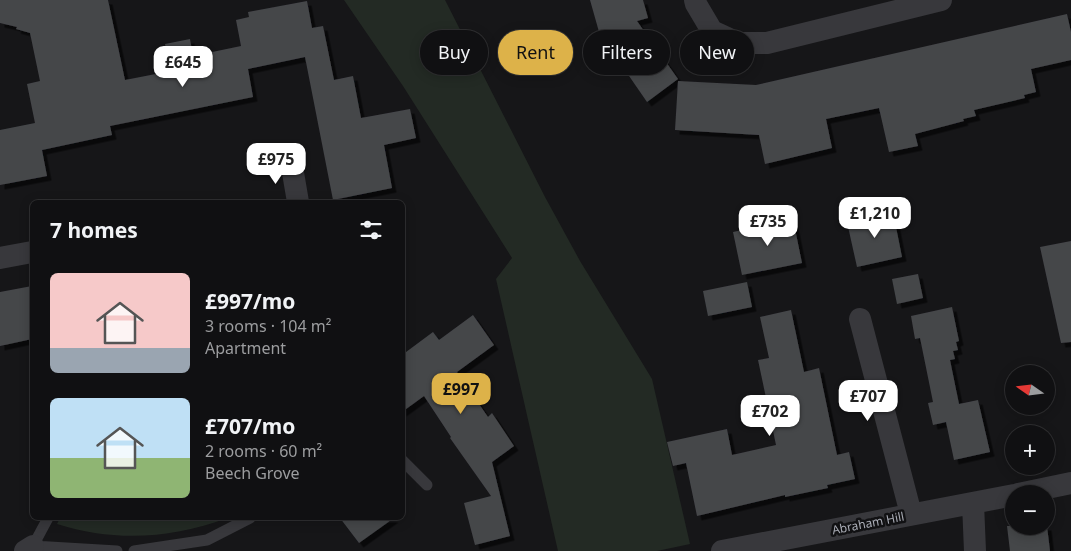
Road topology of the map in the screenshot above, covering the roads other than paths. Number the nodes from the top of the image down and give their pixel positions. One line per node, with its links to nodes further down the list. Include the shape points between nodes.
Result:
1 (695, 0): 2 (street, via 712,31 738,43 768,43)
2 (941, 0)
3 (291, 161): 4 (street)
4 (298, 200)
5 (30, 252): 6 (street)
6 (0, 258)
7 (860, 320): 14 (street)
8 (405, 463): 10 (lane)
9 (1071, 483): 11 (street)
10 (427, 484)
11 (1055, 486)
12 (1005, 497): 13 (street, Abraham Hill)
13 (973, 503): 14 (street, Abraham Hill); 21 (street)
14 (911, 514): 20 (street, Abraham Hill)
15 (47, 520): 17 (lane)
16 (246, 520): 19 (lane, via 206,540)
17 (29, 548): 18 (lane)
18 (117, 551)
19 (134, 551)
20 (722, 551)
21 (975, 551)

